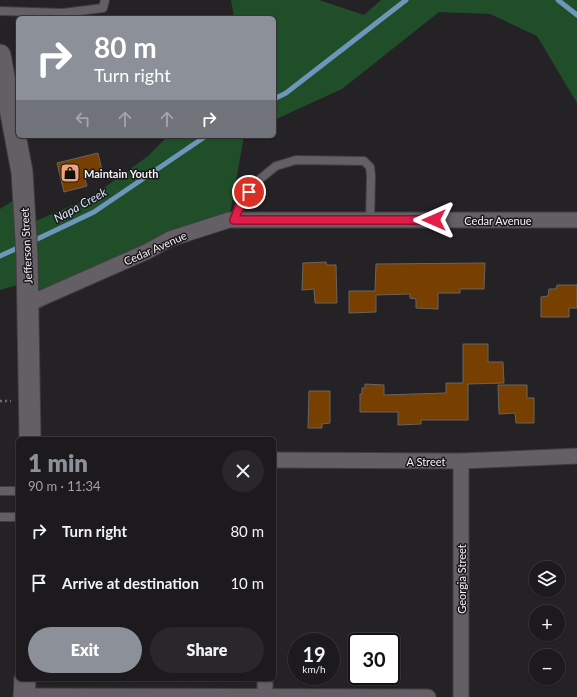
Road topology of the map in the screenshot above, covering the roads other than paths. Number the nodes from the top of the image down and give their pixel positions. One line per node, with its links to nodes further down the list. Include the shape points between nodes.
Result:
1 (105, 0): 2 (lane, via 103,8 63,13)
2 (0, 11)
3 (0, 55): 4 (main road, Jefferson Street)
4 (14, 110): 5 (main road, Jefferson Street)
5 (16, 126)
6 (18, 138): 10 (main road, Jefferson Street, via 22,172)
7 (234, 220): 8 (street, Cedar Avenue); 8 (lane, via 242,201 255,184 276,166 296,160 364,161 370,167 371,176); 10 (street, Cedar Avenue, via 170,239)
8 (370, 220): 9 (street, Cedar Avenue)
9 (577, 220)
10 (28, 304): 11 (main road, Jefferson Street)
11 (30, 437)
12 (577, 456): 14 (street, A Street)
13 (276, 460): 14 (street, A Street)
14 (462, 461): 24 (street, Georgia Street)
15 (0, 491): 16 (lane)
16 (16, 491)
17 (0, 517): 18 (lane)
18 (16, 517)
19 (265, 681): 22 (street)
20 (25, 691): 21 (street)
21 (134, 697): 22 (street)
22 (265, 697): 23 (street)
23 (428, 697)
24 (461, 697)

